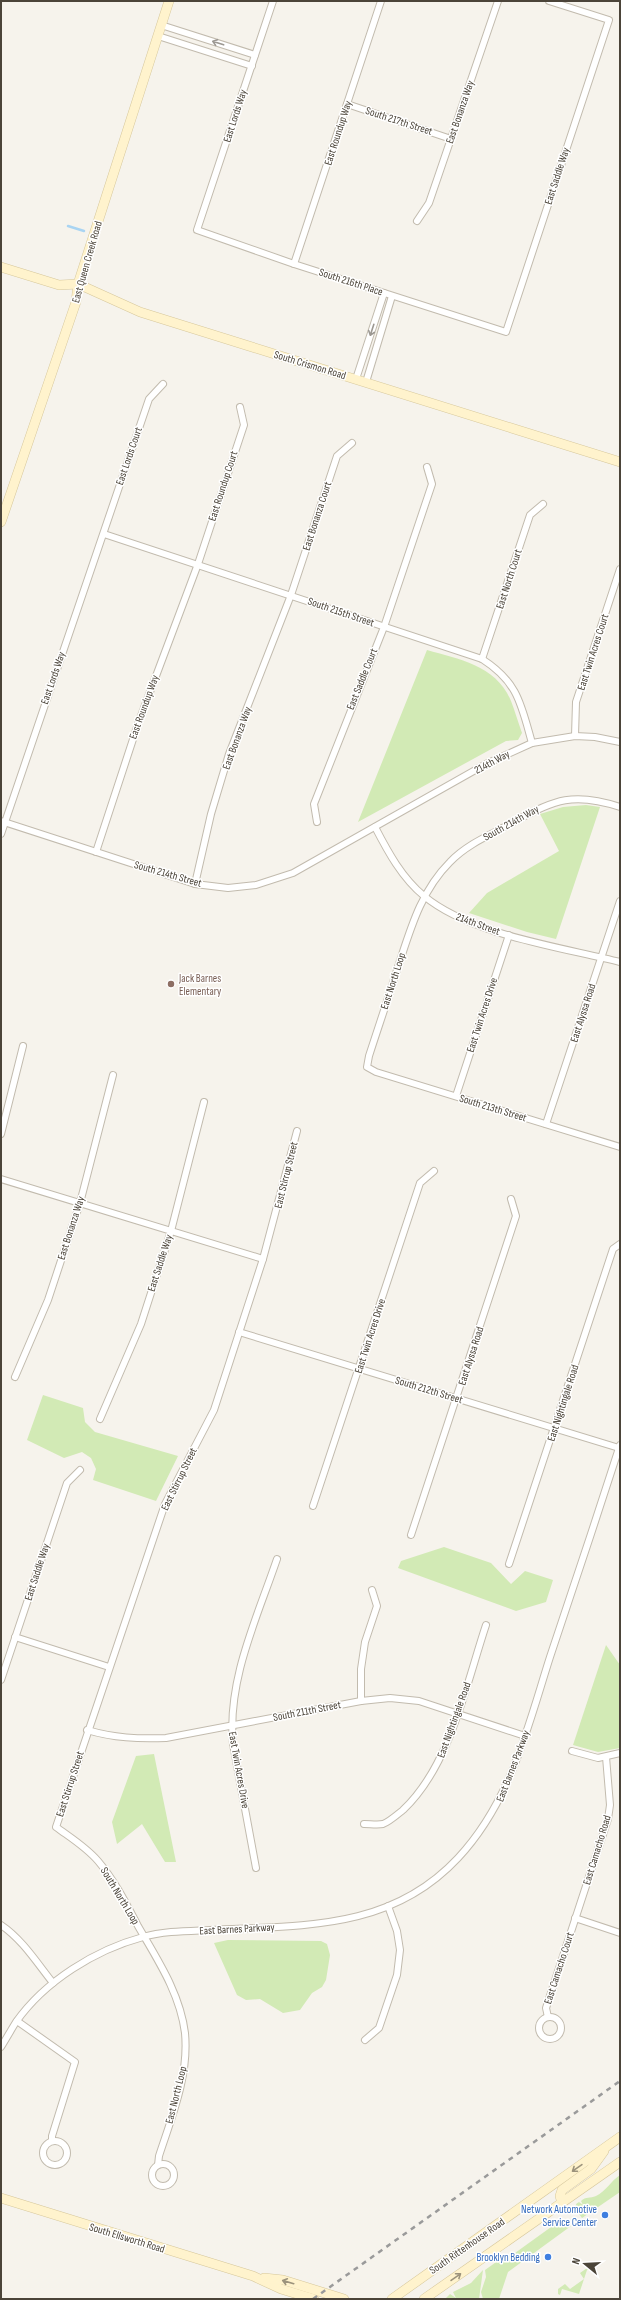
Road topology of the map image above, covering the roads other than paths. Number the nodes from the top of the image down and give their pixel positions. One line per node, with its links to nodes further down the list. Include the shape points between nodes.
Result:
1 (169, 1): 6 (main road, East Queen Creek Road)
2 (273, 1): 8 (street, East Lords Way)
3 (381, 1): 10 (street, East Roundup Way)
4 (498, 1): 11 (street, East Bonanza Way)
5 (549, 1): 19 (street, East Saddle Way, via 609,20)
6 (161, 25): 7 (main road, East Queen Creek Road); 8 (street, one-way to 6)
7 (158, 36): 9 (street); 16 (main road, East Queen Creek Road)
8 (255, 55): 9 (street, East Lords Way)
9 (252, 66): 13 (street, East Lords Way)
10 (347, 104): 11 (street, South 217th Street); 14 (street, East Roundup Way)
11 (451, 139): 12 (street, East Bonanza Way, via 429,203)
12 (417, 221)
13 (197, 230): 14 (street, South 216th Place)
14 (294, 264): 17 (street, South 216th Place)
15 (1, 267): 16 (main road, South Crismon Road, via 59,285)
16 (78, 284): 20 (main road, South Crismon Road, via 140,312); 28 (main road, East Queen Creek Road, via 76,302)
17 (384, 293): 18 (street, South 216th Place); 20 (street, one-way to 20)
18 (392, 296): 19 (street, South 216th Place); 21 (street)
19 (506, 332)
20 (356, 379): 21 (main road, South Crismon Road)
21 (366, 382): 25 (main road, South Crismon Road)
22 (164, 384): 29 (street, East Lords Court, via 149,399)
23 (240, 407): 30 (street, East Roundup Court, via 244,425)
24 (352, 443): 32 (street, East Bonanza Court, via 337,456)
25 (620, 462)
26 (427, 466): 33 (street, East Saddle Court, via 432,484)
27 (543, 504): 34 (street, East North Court, via 530,515)
28 (1, 522)
29 (104, 534): 30 (street, South 215th Street); 39 (street, East Lords Way)
30 (198, 564): 32 (street, South 215th Street); 43 (street, East Roundup Way, via 138,724)
31 (620, 569): 35 (street, East Twin Acres Court, via 576,702)
32 (291, 595): 33 (street, South 215th Street); 44 (street, East Bonanza Way, via 229,754 210,814)
33 (384, 627): 34 (street, South 215th Street); 40 (street, East Saddle Court, via 314,804)
34 (482, 659): 37 (street, South 215th Street, via 500,670 512,685 522,706)
35 (575, 736): 36 (street, 214th Way); 37 (street, 214th Way)
36 (620, 742)
37 (532, 743): 41 (street, 214th Way, via 486,764)
38 (620, 807): 45 (street, South 214th Way, via 603,801 581,798 557,801 538,808 468,847 450,861)
39 (3, 822): 42 (street); 43 (street, South 214th Street)
40 (317, 822)
41 (375, 827): 44 (street, South 214th Street, via 293,873 256,885 228,888); 45 (street, 214th Street, via 406,878)
42 (1, 834)
43 (96, 852): 44 (street, South 214th Street)
44 (195, 884)
45 (424, 896): 47 (street, 214th Street, via 462,919); 51 (street, East North Loop, via 403,950)
46 (620, 901): 48 (street, East Alyssa Road)
47 (509, 935): 48 (street, 214th Street); 53 (street, East Twin Acres Drive)
48 (602, 957): 49 (street, 214th Street); 55 (street, East Alyssa Road)
49 (620, 962)
50 (23, 1046): 57 (street)
51 (367, 1067): 53 (street, South 213th Street)
52 (113, 1074): 62 (street, East Bonanza Way)
53 (456, 1096): 55 (street, South 213th Street)
54 (204, 1102): 63 (street, East Saddle Way)
55 (546, 1124): 58 (street, South 213th Street)
56 (297, 1131): 65 (street, East Stirrup Street)
57 (1, 1134)
58 (620, 1147)
59 (434, 1171): 67 (street, East Twin Acres Drive, via 420,1183)
60 (1, 1179): 62 (street)
61 (511, 1199): 69 (street, East Alyssa Road, via 516,1216)
62 (80, 1203): 63 (street); 68 (street, East Bonanza Way, via 48,1300)
63 (171, 1231): 65 (street); 70 (street, East Saddle Way, via 141,1324)
64 (620, 1244): 71 (street, East Nightingale Road, via 613,1249)
65 (263, 1259): 66 (street, East Stirrup Street)
66 (239, 1332): 67 (street, South 212th Street); 81 (street, East Stirrup Street, via 214,1410 166,1504)
67 (359, 1369): 69 (street, South 212th Street); 74 (street, East Twin Acres Drive)
68 (15, 1377)
69 (457, 1399): 71 (street, South 212th Street); 75 (street, East Alyssa Road)
70 (100, 1419)
71 (554, 1428): 72 (street, South 212th Street); 77 (street, East Nightingale Road)
72 (620, 1446): 87 (street, East Barnes Parkway)
73 (80, 1470): 80 (street, East Saddle Way, via 67,1483)
74 (313, 1506)
75 (411, 1535)
76 (277, 1559): 85 (street, East Twin Acres Drive, via 241,1666 234,1694)
77 (509, 1564)
78 (372, 1590): 83 (street, via 377,1606 365,1642 360,1669)
79 (486, 1625): 84 (street, East Nightingale Road)
80 (15, 1637): 81 (street); 82 (street, East Saddle Way)
81 (109, 1667): 86 (street, East Stirrup Street)
82 (1, 1680)
83 (361, 1701): 84 (street, South 211th Street, via 390,1698 419,1701); 85 (street, South 211th Street)
84 (457, 1713): 87 (street, South 211th Street); 91 (street, East Nightingale Road, via 442,1755 430,1779 414,1799 383,1824)
85 (232, 1725): 86 (street, South 211th Street, via 166,1738 134,1739); 93 (street, East Twin Acres Drive)
86 (87, 1730): 92 (street, East Stirrup Street)
87 (525, 1736): 94 (street, East Barnes Parkway, via 503,1796 470,1845 417,1892)
88 (572, 1751): 90 (street, via 598,1758)
89 (620, 1753): 90 (street)
90 (606, 1756): 95 (street, East Camacho Road, via 610,1804 608,1819)
91 (364, 1824)
92 (56, 1827): 98 (street, South North Loop, via 82,1845 112,1878)
93 (256, 1868)
94 (388, 1906): 98 (street, East Barnes Parkway, via 362,1916 324,1924 183,1932); 102 (street, via 397,1931 400,1950 397,1975 379,2028)
95 (575, 1918): 97 (street); 100 (street, East Camacho Court, via 546,2008)
96 (1, 1925): 99 (street, via 28,1950)
97 (620, 1933)
98 (144, 1937): 99 (street, East Barnes Parkway, via 106,1950); 108 (street, East North Loop, via 169,1981 185,2033 182,2081)
99 (53, 1983): 101 (street, East Barnes Parkway)
100 (548, 2017)
101 (17, 2021): 103 (street, East Barnes Parkway); 105 (street, via 75,2062)
102 (365, 2040)
103 (1, 2047)
104 (620, 2137): 106 (main road, South Rittenhouse Road)
105 (52, 2141): 105 (street, via 43,2149 43,2157 56,2165 64,2162 67,2151 63,2144)
106 (607, 2147): 110 (main road, via 591,2169 562,2190); 115 (main road, South Rittenhouse Road, one-way to 115)
107 (620, 2162): 110 (main road, South Rittenhouse Road)
108 (158, 2165)
109 (1, 2198): 111 (main road, South Ellsworth Road)
110 (562, 2203): 112 (main road, South Rittenhouse Road, one-way to 110)
111 (253, 2276): 113 (main road, South Ellsworth Road, via 281,2289); 114 (main road, South Ellsworth Road, one-way to 111, via 284,2280)
112 (442, 2287): 116 (main road, South Rittenhouse Road); 117 (main road)
113 (314, 2299)
114 (344, 2299)
115 (392, 2299)
116 (424, 2299)
117 (438, 2299)

